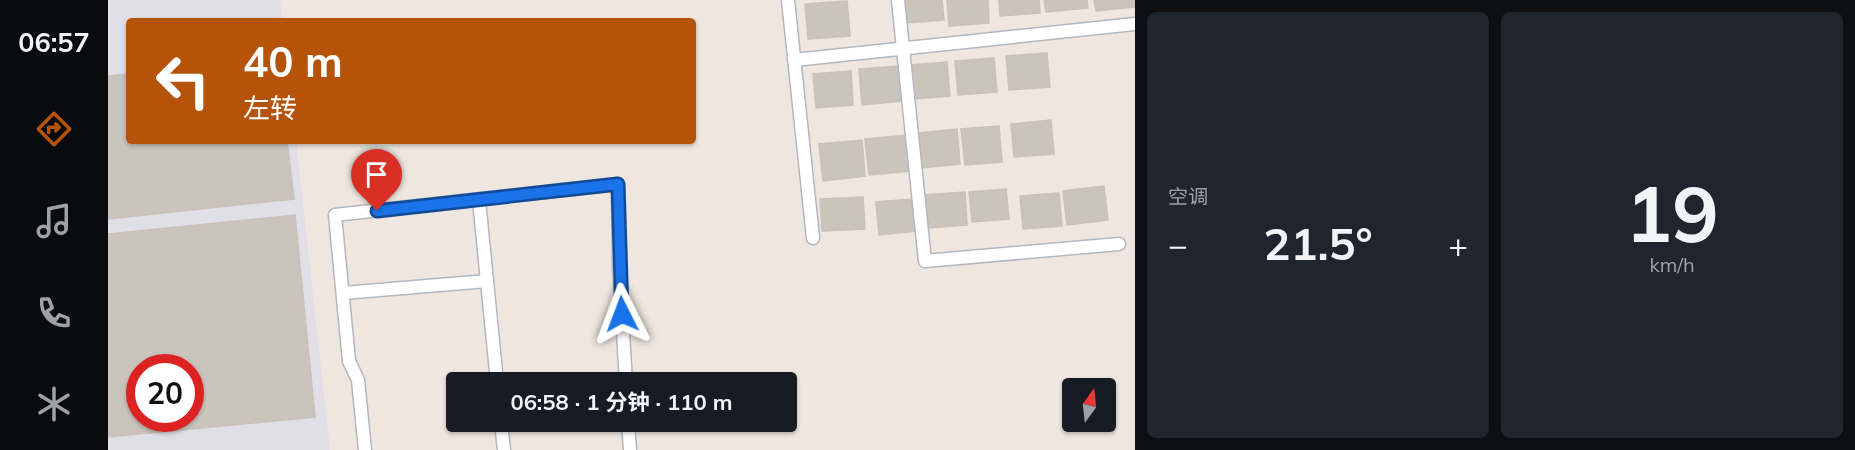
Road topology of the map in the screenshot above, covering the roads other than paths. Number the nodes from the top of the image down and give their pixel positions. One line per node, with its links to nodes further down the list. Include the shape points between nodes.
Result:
1 (788, 0): 5 (lane)
2 (898, 0): 4 (lane)
3 (1135, 24): 4 (lane)
4 (903, 50): 5 (lane); 8 (lane, via 926,261)
5 (794, 60): 7 (lane)
6 (479, 200): 9 (lane); 10 (lane, via 336,215); 12 (lane, via 618,184)
7 (813, 238)
8 (1119, 244)
9 (487, 281): 10 (lane); 11 (lane)
10 (343, 293): 15 (lane, via 349,361 358,380)
11 (496, 372)
12 (625, 372)
13 (502, 432): 16 (lane)
14 (629, 432): 17 (lane)
15 (365, 450)
16 (504, 450)
17 (630, 450)

